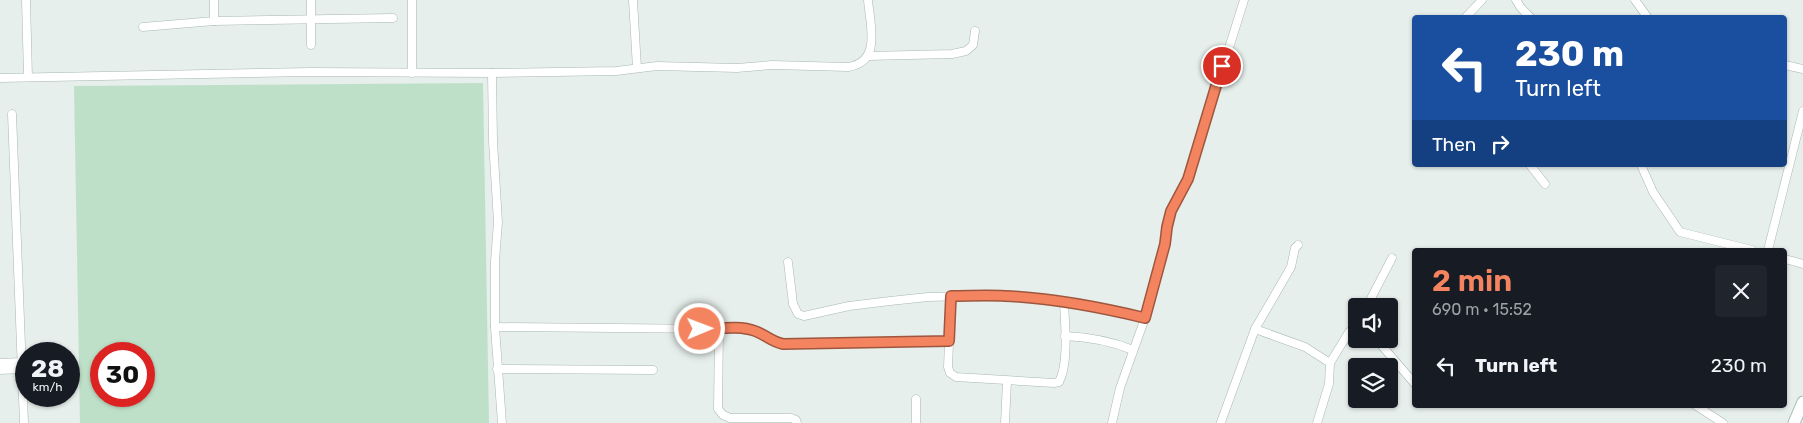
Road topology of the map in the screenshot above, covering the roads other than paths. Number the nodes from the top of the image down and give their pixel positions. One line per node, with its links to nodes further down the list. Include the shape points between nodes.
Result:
1 (26, 0): 26 (street)
2 (214, 0): 16 (street)
3 (311, 0): 15 (street)
4 (412, 0): 24 (street)
5 (634, 0): 22 (street)
6 (868, 0): 20 (street, via 872,48)
7 (1244, 0): 45 (street, via 1188,179 1171,211)
8 (1482, 0): 11 (street)
9 (1516, 0): 12 (street)
10 (1635, 0): 13 (street)
11 (1468, 15)
12 (1528, 15)
13 (1646, 15)
14 (393, 18): 15 (street)
15 (311, 20): 16 (street); 19 (street)
16 (214, 21): 17 (street)
17 (143, 27)
18 (975, 30): 20 (street, via 974,45 966,52)
19 (311, 45)
20 (868, 56): 22 (street, via 856,66 848,67 772,64 737,68)
21 (1787, 66): 23 (street)
22 (637, 68): 25 (street)
23 (1803, 70)
24 (412, 73): 25 (street); 26 (street)
25 (492, 73): 46 (street, via 498,222)
26 (28, 77): 27 (street)
27 (0, 78)
28 (1803, 111): 30 (street)
29 (12, 114): 52 (street)
30 (1787, 164)
31 (1532, 167): 34 (street)
32 (1642, 167): 36 (street, via 1653,192 1680,232)
33 (1786, 167): 37 (street)
34 (1545, 184)
35 (1298, 246): 48 (street, via 1290,267)
36 (1744, 248)
37 (1768, 248)
38 (1392, 258): 43 (street)
39 (1787, 260): 41 (street)
40 (788, 262): 42 (street, via 793,304 798,314 804,316 849,306)
41 (1803, 264)
42 (951, 296): 44 (street, via 1002,295); 51 (street)
43 (1371, 298)
44 (1064, 302): 45 (street); 50 (street)
45 (1145, 318): 54 (street)
46 (495, 327): 47 (street); 59 (street)
47 (719, 329): 51 (street, via 748,329 783,344); 72 (street, via 718,409 730,418 791,418)
48 (1255, 329): 56 (street, via 1305,346); 69 (street)
49 (1348, 334): 56 (street)
50 (1065, 336): 54 (street, via 1085,336); 62 (street, via 1063,375 1059,382)
51 (949, 341): 62 (street, via 950,373 956,377)
52 (21, 342)
53 (1384, 348): 63 (street)
54 (1133, 350): 75 (street)
55 (0, 363): 57 (street)
56 (1330, 363): 68 (street, via 1330,384)
57 (15, 365)
58 (15, 367): 60 (street)
59 (497, 369): 61 (street); 71 (street)
60 (0, 370)
61 (653, 370)
62 (1007, 381): 74 (street)
63 (1412, 381)
64 (916, 399): 73 (street)
65 (1803, 402): 77 (street)
66 (23, 407): 70 (street)
67 (1699, 408): 76 (street)
68 (1319, 421)
69 (1221, 422)
70 (24, 423)
71 (502, 423)
72 (797, 423)
73 (916, 423)
74 (1005, 423)
75 (1112, 423)
76 (1723, 423)
77 (1794, 423)

